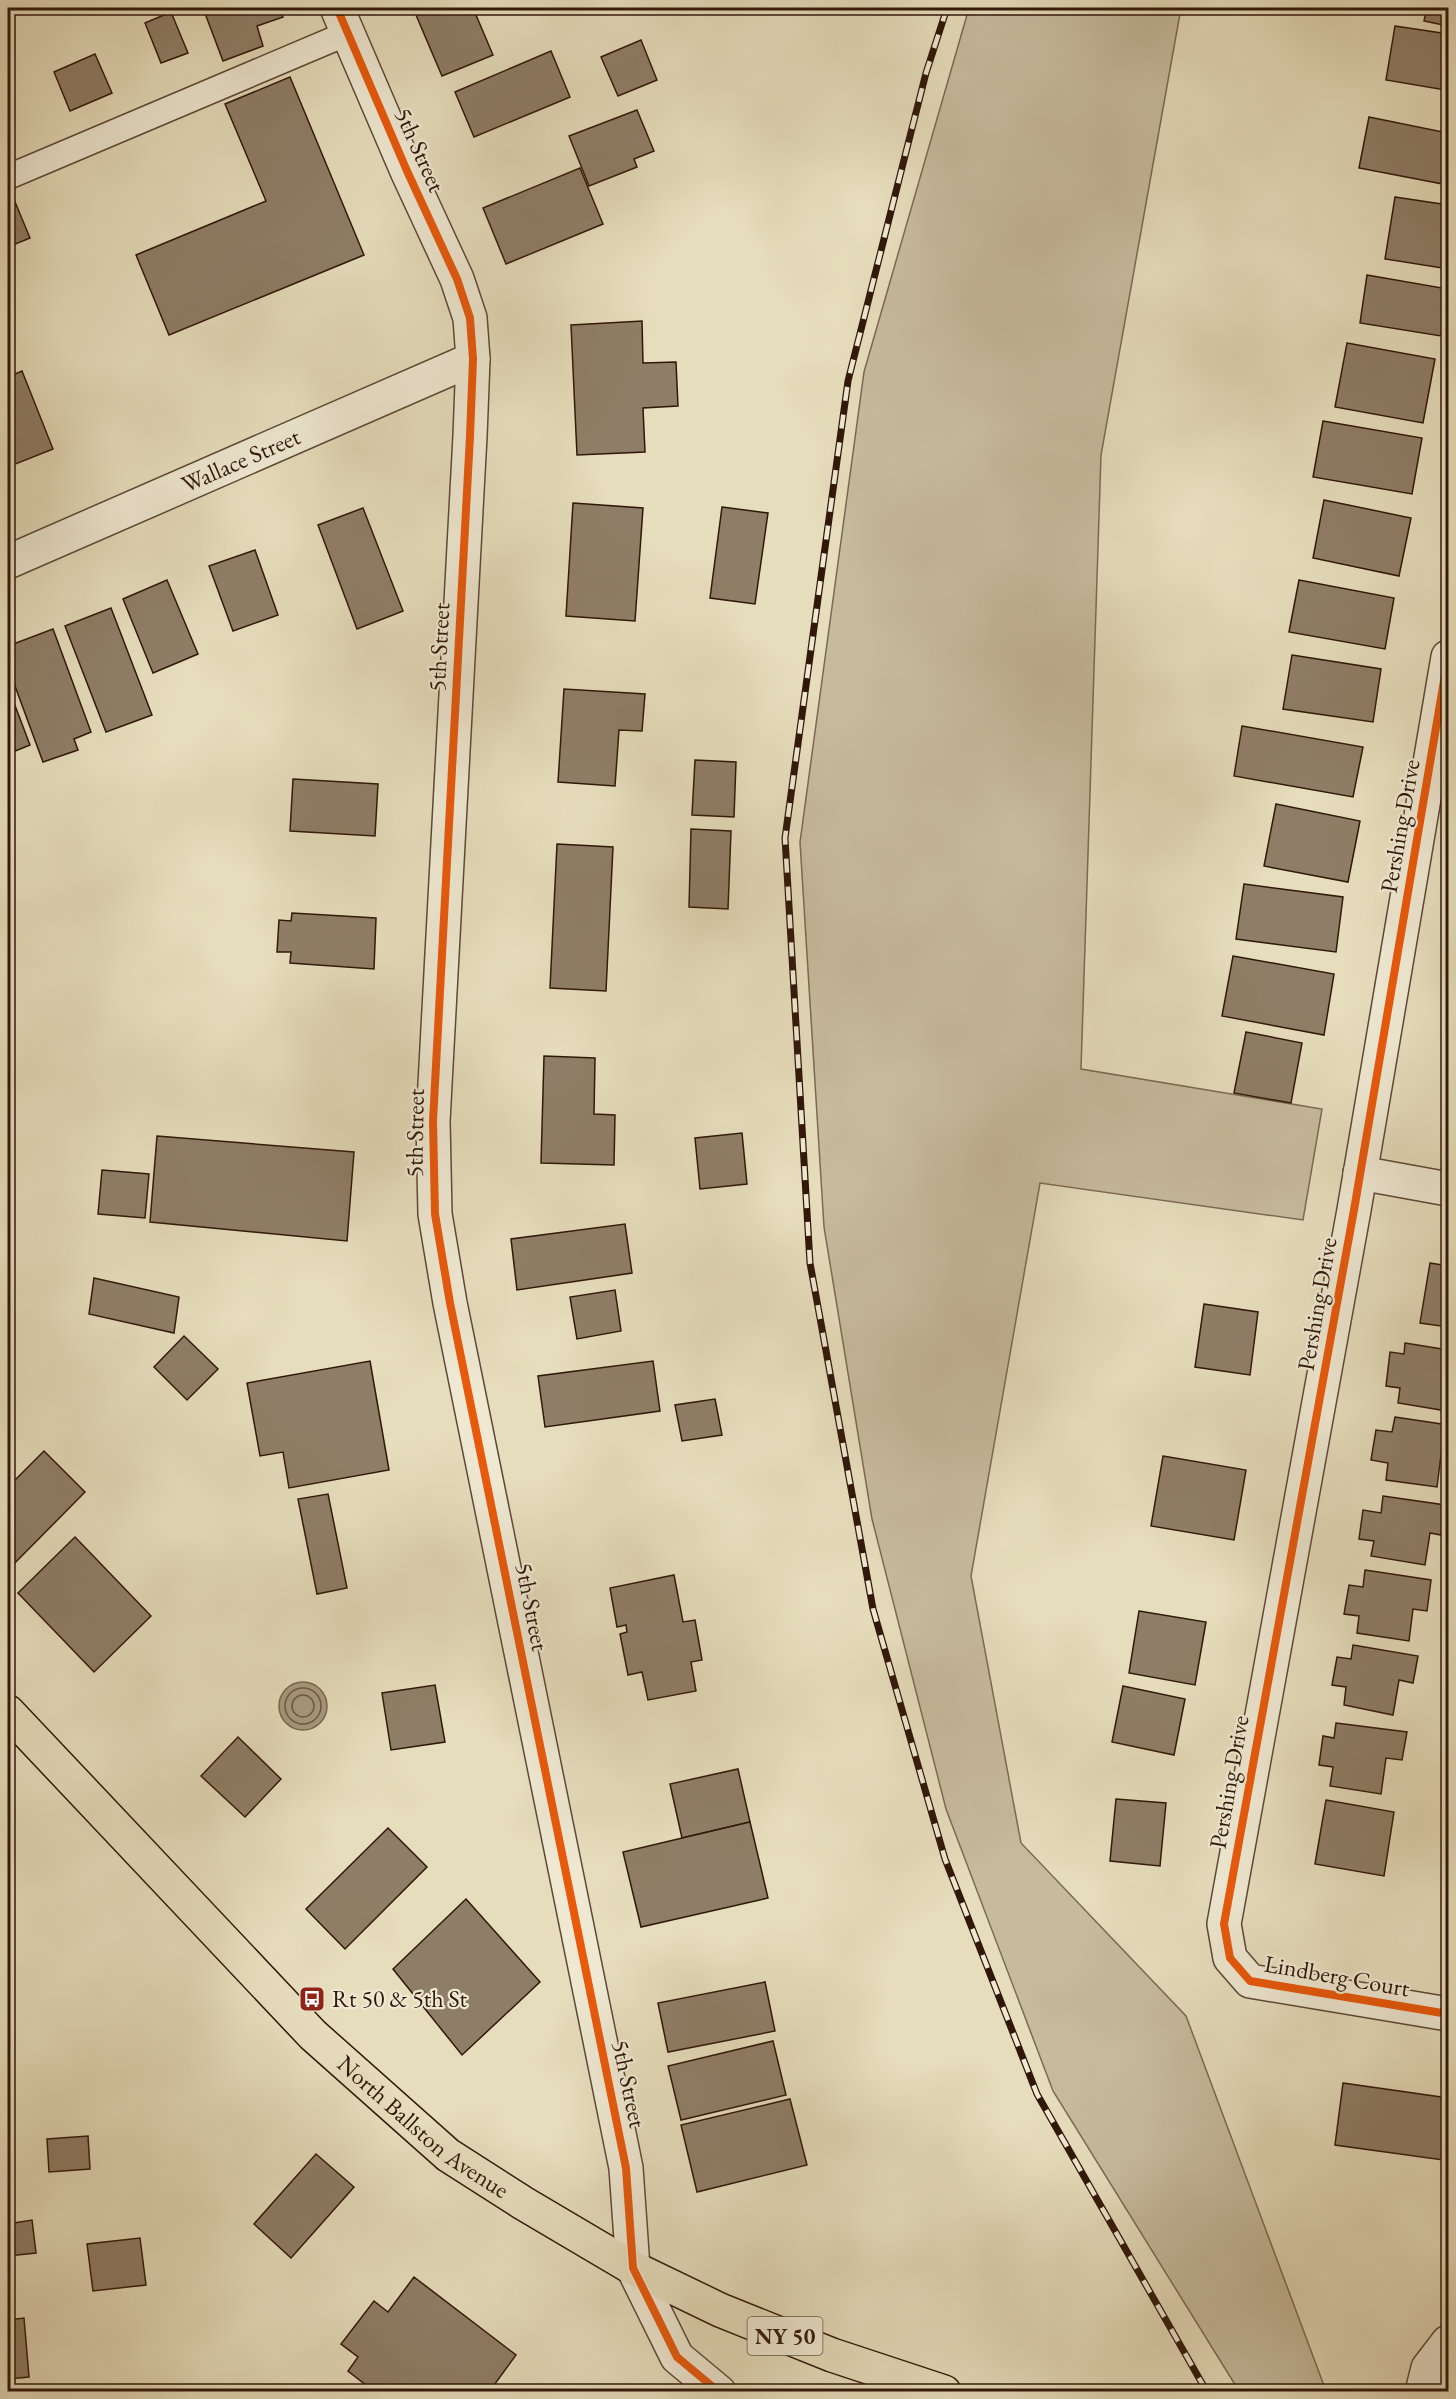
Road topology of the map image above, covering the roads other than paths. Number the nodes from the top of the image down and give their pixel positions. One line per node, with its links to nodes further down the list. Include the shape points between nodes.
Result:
1 (343, 20): 2 (lane); 3 (street, 5th Street, via 457,279 470,318)
2 (8, 177)
3 (473, 359): 4 (street, Wallace Street); 11 (street, 5th Street, via 433,1121 435,1214 626,2169)
4 (8, 562)
5 (1449, 657): 6 (street, Pershing Drive)
6 (1360, 1173): 7 (street); 9 (street, Pershing Drive, via 1224,1924)
7 (1449, 1189)
8 (8, 1712): 11 (main road, North Ballston Avenue / NY 50, via 313,2035 448,2156)
9 (1230, 1958): 10 (street, Lindberg Court, via 1250,1981)
10 (1449, 2014)
11 (633, 2268): 13 (street, via 677,2357); 14 (main road, North Ballston Avenue / NY 50, via 720,2310 832,2355)
12 (1449, 2342): 15 (street, via 1428,2368)
13 (718, 2391)
14 (944, 2391)
15 (1422, 2391)

